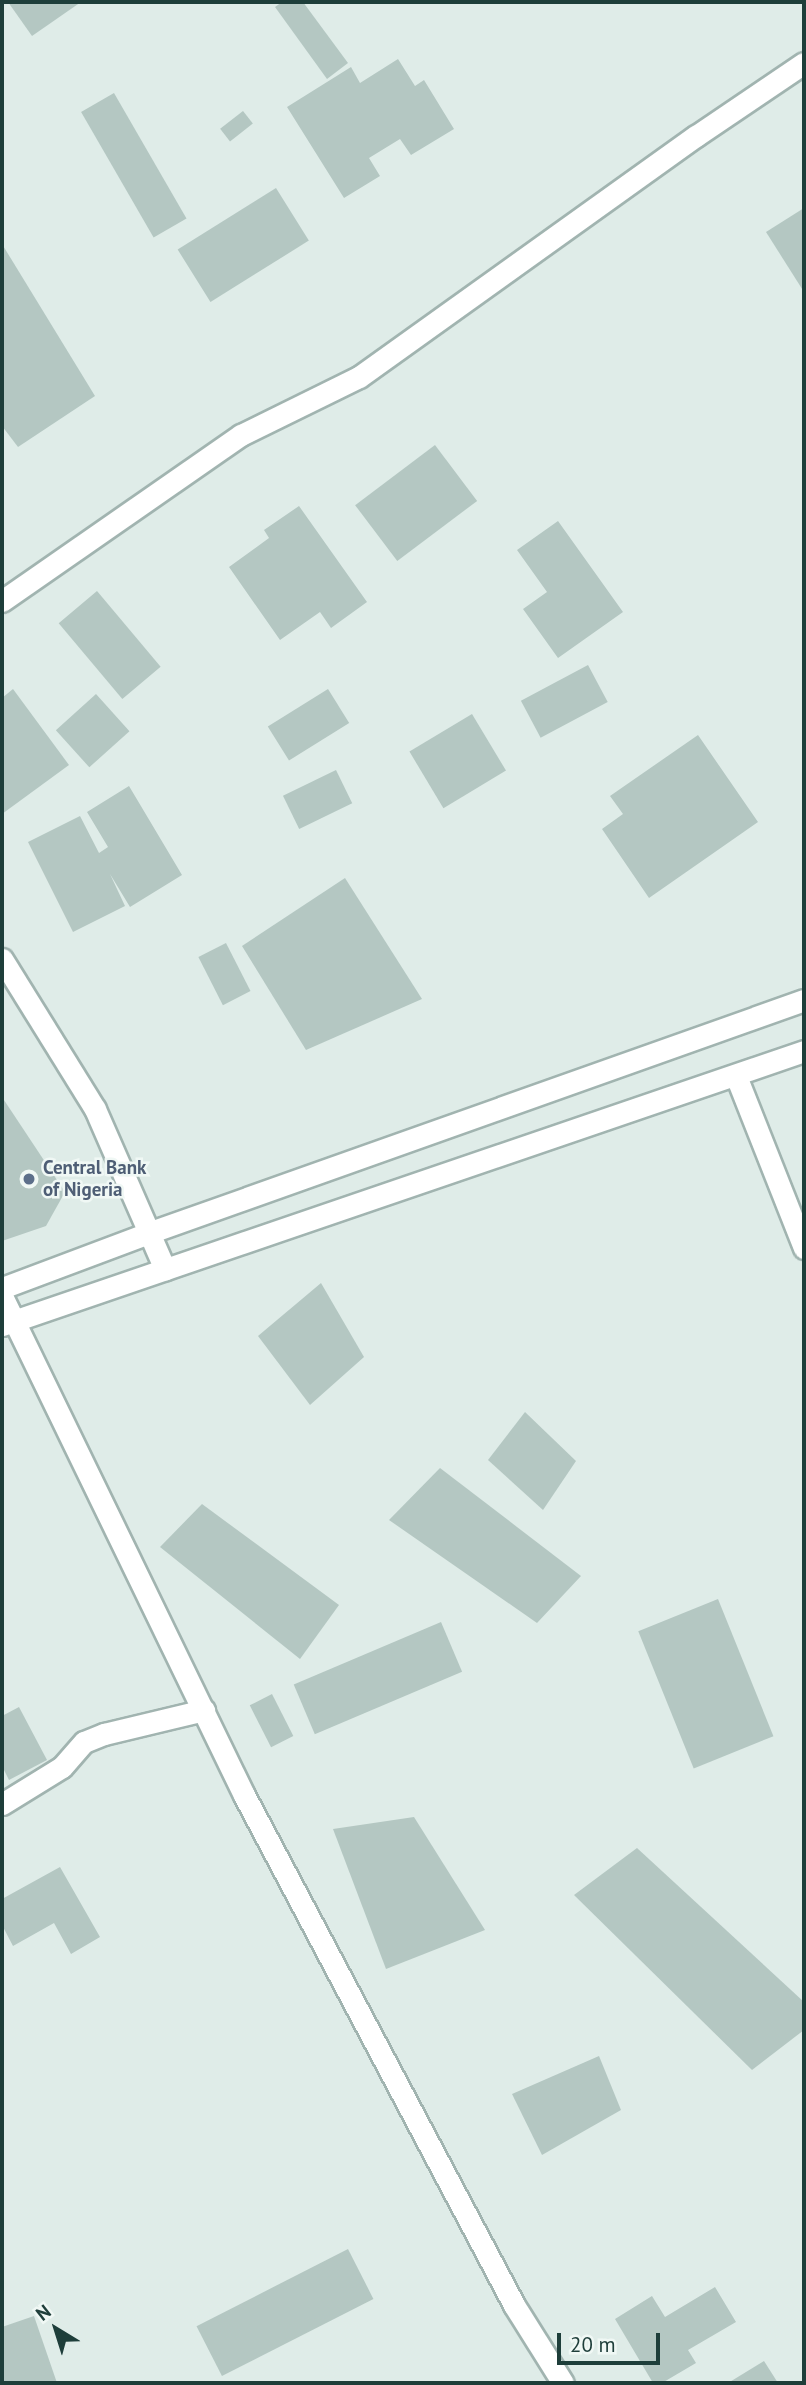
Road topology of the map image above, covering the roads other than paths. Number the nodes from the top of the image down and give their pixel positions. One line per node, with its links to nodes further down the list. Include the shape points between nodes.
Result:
1 (804, 63): 2 (street, via 359,377 241,435)
2 (2, 601)
3 (2, 959): 7 (street, via 94,1109)
4 (804, 1000): 7 (street)
5 (804, 1051): 6 (street)
6 (736, 1076): 8 (street); 9 (street)
7 (151, 1232): 9 (street); 10 (street)
8 (804, 1248)
9 (165, 1269): 12 (street)
10 (2, 1288)
11 (2, 1296): 12 (street)
12 (7, 1323): 13 (street, via 89,1469)
13 (204, 1710): 14 (street, via 84,1742 62,1767); 15 (street, via 244,1795 507,2293)
14 (2, 1804)
15 (563, 2383)

